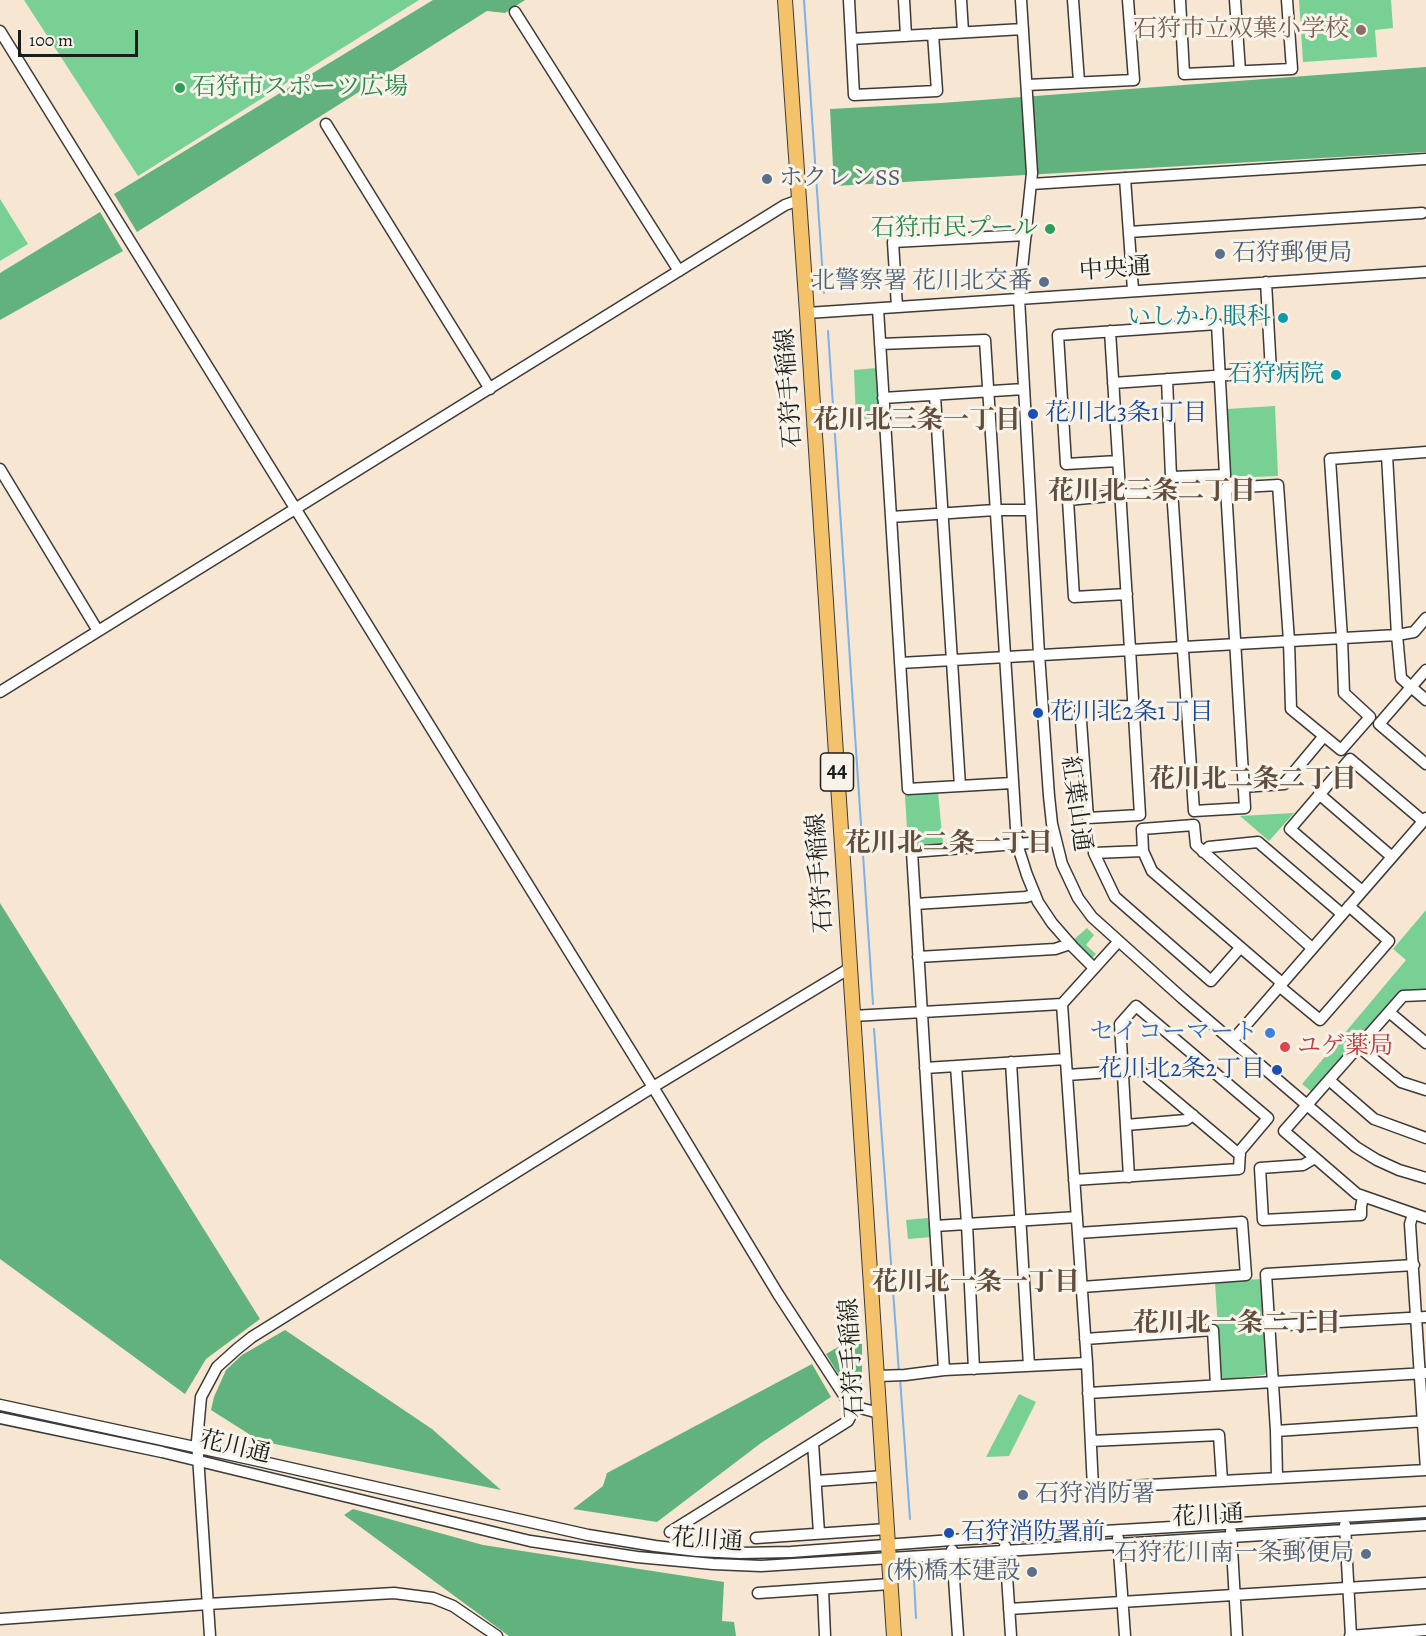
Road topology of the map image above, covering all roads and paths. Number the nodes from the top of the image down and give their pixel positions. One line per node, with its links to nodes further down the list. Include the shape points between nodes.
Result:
1 (785, 0): 25 (main road, 石狩手稲線 / 44)
2 (849, 0): 17 (street)
3 (904, 0): 16 (street)
4 (961, 0): 14 (street)
5 (1021, 0): 12 (street, 紅葉山通)
6 (1073, 0): 19 (street)
7 (1128, 0): 19 (street, via 1134,80)
8 (1180, 0): 18 (street, via 1184,74)
9 (1235, 0): 18 (street)
10 (1287, 0): 18 (street, via 1292,69)
11 (515, 12): 29 (street)
12 (1023, 29): 14 (street); 20 (street, 紅葉山通)
13 (0, 31): 52 (street)
14 (963, 32): 15 (street)
15 (933, 34): 16 (street); 17 (street, via 937,91 854,95)
16 (906, 36): 17 (street)
17 (851, 39)
18 (1240, 71)
19 (1079, 82): 20 (street)
20 (1027, 85): 24 (street, 紅葉山通)
21 (326, 124): 42 (street)
22 (1426, 159): 23 (street)
23 (1125, 178): 24 (street); 27 (street)
24 (1031, 184): 28 (street, 紅葉山通)
25 (799, 200): 29 (street); 36 (main road, 石狩手稲線 / 44)
26 (1422, 213): 27 (street)
27 (1129, 232): 32 (street)
28 (1026, 235): 33 (street, 紅葉山通); 34 (street, via 893,242)
29 (679, 271): 42 (street)
30 (1426, 272): 31 (street, 中央通)
31 (1266, 282): 32 (street, 中央通); 39 (street, via 1271,372)
32 (1133, 290): 33 (street, 中央通)
33 (1019, 298): 34 (street, 中央通); 43 (street, 紅葉山通)
34 (897, 307): 35 (street, 中央通)
35 (878, 309): 36 (street, 中央通); 38 (street)
36 (807, 313): 96 (main road, 石狩手稲線 / 44)
37 (1110, 331): 39 (street, via 1216,324); 41 (street); 49 (street, via 1058,335 1066,464)
38 (880, 344): 44 (street, via 985,340); 46 (street)
39 (1220, 376): 40 (street); 40 (street, via 1225,475 1172,477)
40 (1167, 379): 41 (street)
41 (1113, 383): 49 (street)
42 (490, 389): 52 (street)
43 (1024, 389): 44 (street); 54 (street, 紅葉山通)
44 (988, 391): 45 (street); 53 (street)
45 (935, 396): 46 (street); 55 (street)
46 (883, 398): 56 (street)
47 (1426, 452): 48 (street)
48 (1387, 455): 60 (street); 61 (street, via 1330,459)
49 (1118, 460): 51 (street)
50 (0, 469): 59 (street)
51 (1120, 495): 57 (street); 57 (street, via 1068,500 1068,510 1074,597); 64 (street, via 1172,490)
52 (296, 509): 59 (street); 114 (street)
53 (995, 510): 54 (street); 55 (street); 67 (street)
54 (1031, 510): 66 (street, 紅葉山通)
55 (943, 513): 56 (street); 68 (street)
56 (891, 517): 69 (street)
57 (1126, 594): 65 (street)
58 (1426, 618): 60 (street, via 1414,632)
59 (98, 631): 72 (street)
60 (1397, 635): 61 (street); 71 (street, via 1401,678)
61 (1342, 638): 62 (street); 75 (street, via 1344,693 1370,717 1341,750)
62 (1289, 641): 63 (street); 63 (street, via 1278,485 1226,488); 75 (street, via 1291,709)
63 (1234, 644): 64 (street); 79 (street)
64 (1183, 646): 65 (street); 79 (street, via 1194,811 1245,808)
65 (1130, 649): 66 (street); 74 (street)
66 (1039, 654): 67 (street); 82 (street, 紅葉山通)
67 (1005, 657): 68 (street); 77 (street)
68 (952, 660): 69 (street); 78 (street)
69 (900, 663): 78 (street, via 908,789)
70 (1426, 670): 71 (street)
71 (1411, 687): 73 (street); 76 (street, via 1379,724)
72 (0, 692)
73 (1426, 700)
74 (1133, 706): 74 (street, via 1140,815 1088,818 1080,707)
75 (1324, 736): 79 (street, via 1284,784)
76 (1426, 764)
77 (1012, 783): 78 (street); 83 (street)
78 (960, 786)
79 (1243, 787)
80 (1319, 794): 81 (street, via 1350,759); 86 (street); 87 (street, via 1290,829)
81 (1424, 820): 86 (street)
82 (1056, 841): 83 (street); 91 (street, 紅葉山通, via 1078,898)
83 (1017, 844): 88 (street); 89 (street, via 912,852)
84 (1143, 851): 85 (street, via 1142,829 1194,825 1196,845); 93 (street, via 1152,871); 93 (street, via 1094,853 1115,897 1211,981)
85 (1203, 852): 90 (street, via 1209,847 1258,842); 94 (street)
86 (1392, 857): 87 (street)
87 (1362, 891): 90 (street)
88 (1035, 894): 89 (street); 92 (street)
89 (915, 904): 95 (street)
90 (1345, 910): 94 (street); 98 (street, via 1389,941 1320,1020)
91 (1118, 942): 97 (street); 104 (street, 紅葉山通)
92 (1070, 944): 95 (street, via 1055,949); 97 (street)
93 (1240, 948): 98 (street)
94 (1312, 948): 98 (street)
95 (918, 957): 101 (street)
96 (850, 968): 103 (main road, 石狩手稲線 / 44); 114 (street)
97 (1094, 968): 100 (street)
98 (1281, 985): 104 (street)
99 (1426, 995): 102 (street, via 1403,996)
100 (1062, 1004): 101 (street); 107 (street)
101 (922, 1012): 103 (street); 110 (street)
102 (1389, 1012): 105 (street); 106 (street)
103 (853, 1016): 143 (main road, 石狩手稲線 / 44)
104 (1232, 1041): 116 (street, 紅葉山通)
105 (1426, 1043)
106 (1359, 1047): 113 (street); 115 (street, via 1401,1082)
107 (1066, 1059): 108 (street); 112 (street)
108 (1011, 1062): 109 (street); 129 (street)
109 (956, 1066): 110 (street); 130 (street)
110 (925, 1068): 131 (street)
111 (1123, 1071): 112 (street); 117 (street, via 1139,1070); 118 (street); 120 (street, via 1120,1024 1136,1006 1268,1118)
112 (1067, 1075): 124 (street)
113 (1329, 1080): 116 (street); 119 (street, via 1374,1119)
114 (653, 1087): 148 (street, via 778,1294 845,1397); 155 (street, via 252,1337 217,1367 201,1397)
115 (1426, 1090)
116 (1307, 1105): 121 (street, via 1284,1131); 123 (street, 紅葉山通, via 1377,1160)
117 (1192, 1115): 118 (street, via 1186,1120); 120 (street)
118 (1126, 1125): 122 (street)
119 (1426, 1138)
120 (1240, 1155): 122 (street, via 1239,1169)
121 (1315, 1158): 125 (street); 125 (street, via 1303,1165 1260,1168 1263,1220 1361,1215)
122 (1129, 1177): 124 (street)
123 (1426, 1178)
124 (1074, 1180): 127 (street)
125 (1363, 1197): 126 (street)
126 (1413, 1214): 128 (street); 133 (street, via 1410,1224)
127 (1077, 1216): 129 (street); 132 (street)
128 (1426, 1218)
129 (1021, 1220): 130 (street); 139 (street)
130 (967, 1224): 131 (street); 140 (street)
131 (935, 1226): 141 (street)
132 (1078, 1233): 134 (street); 134 (street, via 1242,1222 1246,1275)
133 (1414, 1265): 135 (street); 136 (street, via 1266,1274)
134 (1082, 1287): 137 (street)
135 (1421, 1317): 136 (street); 142 (street)
136 (1269, 1326): 144 (street)
137 (1085, 1339): 138 (street); 145 (street, via 1213,1330)
138 (1087, 1363): 139 (street); 146 (street)
139 (1029, 1366): 140 (street)
140 (974, 1369): 141 (street)
141 (944, 1370): 143 (street)
142 (1422, 1373): 144 (street); 151 (street)
143 (878, 1376): 149 (main road, 石狩手稲線 / 44)
144 (1272, 1382): 145 (street); 152 (street)
145 (1216, 1385): 146 (street)
146 (1088, 1393): 153 (street)
147 (0, 1405): 155 (street, 花川通)
148 (856, 1406): 149 (street); 154 (street, via 848,1421)
149 (879, 1413): 158 (main road, 石狩手稲線 / 44)
150 (0, 1418): 156 (street, 花川通)
151 (1424, 1421): 152 (street); 157 (street)
152 (1276, 1431): 159 (street)
153 (1091, 1441): 161 (street, via 1219,1435); 161 (street, via 1093,1488)
154 (813, 1443): 160 (street); 169 (street)
155 (197, 1448): 156 (street); 176 (street, 花川通, via 588,1535 656,1546 740,1553)
156 (198, 1461): 176 (street, 花川通, via 530,1541 636,1557 761,1566); 186 (street)
157 (1426, 1470): 159 (street)
158 (884, 1476): 160 (street); 166 (main road, 石狩手稲線 / 44)
159 (1277, 1478): 161 (street)
160 (816, 1481): 170 (street)
161 (1222, 1481)
162 (1426, 1512): 163 (street, 花川通)
163 (1345, 1518): 164 (street, 花川通); 167 (street)
164 (1231, 1524): 168 (street, 花川通); 171 (street)
165 (1426, 1525): 167 (street, 花川通)
166 (887, 1529): 170 (street); 176 (main road, 石狩手稲線 / 44)
167 (1345, 1530): 171 (street, 花川通); 182 (street)
168 (1118, 1531): 173 (street, 花川通); 175 (street)
169 (670, 1532)
170 (819, 1533): 172 (street)
171 (1231, 1537): 175 (street, 花川通); 184 (street)
172 (756, 1538)
173 (1005, 1538): 174 (street, 花川通); 177 (street)
174 (952, 1540): 176 (street, 花川通); 178 (street)
175 (1119, 1544): 177 (street, 花川通); 185 (street)
176 (889, 1551): 178 (street, 花川通); 180 (main road, 石狩手稲線 / 44)
177 (1005, 1551): 178 (street, 花川通); 187 (street)
178 (952, 1554): 194 (street)
179 (1426, 1583): 182 (street)
180 (890, 1584): 181 (street); 193 (main road, 石狩手稲線 / 44)
181 (823, 1588): 183 (street); 192 (street)
182 (1348, 1588): 184 (street); 198 (street)
183 (758, 1593)
184 (1234, 1595): 185 (street); 197 (street)
185 (1123, 1603): 187 (street); 196 (street)
186 (208, 1604): 188 (street); 190 (street); 191 (street, via 376,1593 414,1595 453,1606)
187 (1009, 1609): 195 (street)
188 (0, 1619)
189 (1426, 1630): 198 (street)
190 (210, 1636)
191 (498, 1636)
192 (825, 1636)
193 (894, 1636)
194 (958, 1636)
195 (1011, 1636)
196 (1125, 1636)
197 (1237, 1636)
198 (1351, 1636)

